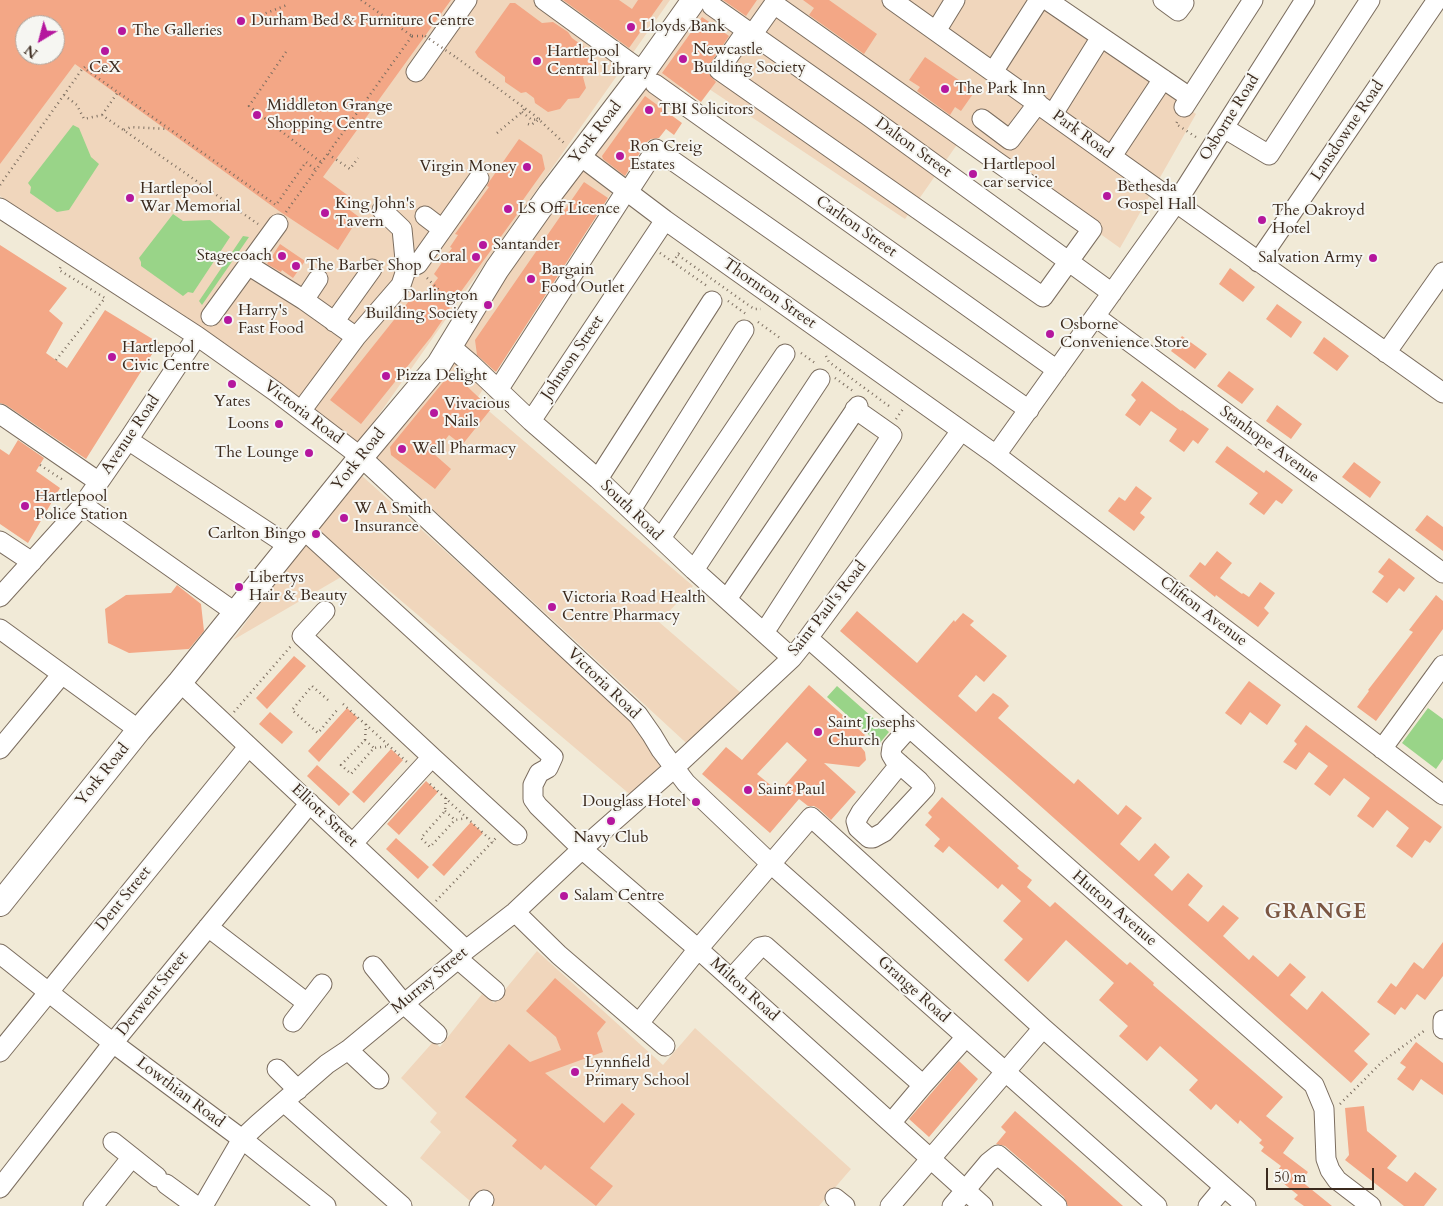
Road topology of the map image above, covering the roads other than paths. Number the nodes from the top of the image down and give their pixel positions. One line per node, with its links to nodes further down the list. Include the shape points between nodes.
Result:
1 (466, 0): 17 (street)
2 (544, 0): 19 (street, Carlton Street)
3 (892, 0): 14 (street, Park Road)
4 (955, 0): 14 (street)
5 (1039, 0): 18 (street)
6 (1047, 0): 16 (street)
7 (1162, 0): 13 (street, via 1178,11)
8 (1253, 0): 20 (street, via 1183,100)
9 (1305, 0): 23 (street, Osborne Road)
10 (1370, 0): 23 (street, via 1269,155)
11 (1437, 0): 36 (street, Lansdowne Road)
12 (703, 3): 15 (street, Dalton Street); 19 (main road, York Road)
13 (1184, 4)
14 (936, 31): 18 (street, Park Road)
15 (749, 32): 35 (street, Dalton Street); 35 (street, via 774,4 1092,229); 35 (street, via 719,70 1043,297)
16 (1101, 37): 20 (street); 21 (street)
17 (416, 72)
18 (993, 72): 21 (street, Park Road)
19 (649, 78): 24 (main road, York Road); 54 (street, Carlton Street)
20 (1163, 79): 25 (street)
21 (1045, 108): 22 (street, via 1010,140); 25 (street, Park Road)
22 (982, 119)
23 (1224, 128): 28 (street, Osborne Road)
24 (579, 155): 27 (street, Thornton Street); 51 (main road, York Road, via 497,269)
25 (1112, 156): 28 (street, Park Road)
26 (479, 178): 34 (street)
27 (627, 191): 32 (street, Thornton Street); 56 (street); 58 (street, via 656,149)
28 (1176, 203): 36 (street, Park Road); 42 (street, Osborne Road)
29 (0, 208): 49 (street, Victoria Road)
30 (382, 210): 38 (street, via 402,230)
31 (425, 216): 34 (street)
32 (665, 220): 61 (street, Johnson Street); 62 (street, Thornton Street)
33 (274, 229): 37 (street)
34 (442, 230): 38 (street)
35 (1069, 261): 42 (street, Dalton Street)
36 (1258, 262): 53 (street, Park Road)
37 (248, 265): 44 (street); 45 (street)
38 (412, 267): 50 (street, via 401,285)
39 (372, 269): 47 (street)
40 (1443, 272): 53 (street)
41 (318, 279): 44 (street)
42 (1112, 293): 46 (street, Osborne Road)
43 (715, 296): 66 (street)
44 (304, 300): 47 (street)
45 (211, 316)
46 (1096, 317): 54 (street, Osborne Road); 75 (street, Stanhope Avenue)
47 (334, 322): 50 (street)
48 (744, 330): 69 (street)
49 (197, 336): 59 (street, Victoria Road); 63 (street, Avenue Road)
50 (356, 337): 59 (street)
51 (450, 346): 56 (street, South Road); 65 (main road, York Road)
52 (789, 349): 71 (street)
53 (1386, 353): 57 (street, Park Road)
54 (1057, 370): 58 (street, Osborne Road)
55 (824, 375): 74 (street)
56 (498, 390): 61 (street, South Road)
57 (1443, 393)
58 (1029, 410): 64 (street, Osborne Road)
59 (301, 411): 65 (street, Victoria Road)
60 (0, 414): 67 (street)
61 (531, 421): 66 (street, South Road)
62 (961, 431): 64 (street, Clifton Avenue); 82 (street, Saint Paul's Road)
63 (128, 440): 67 (street, Avenue Road); 70 (street)
64 (996, 454): 90 (street, Clifton Avenue)
65 (361, 457): 70 (main road, York Road); 94 (street, Victoria Road, via 638,715)
66 (598, 478): 69 (street, South Road)
67 (99, 482): 68 (street, Avenue Road)
68 (83, 505): 73 (street, Avenue Road); 79 (street)
69 (631, 510): 71 (street, South Road)
70 (296, 538): 79 (main road, York Road); 99 (street, Milton Road, via 553,757 548,768 535,778 533,799)
71 (660, 538): 74 (street, South Road)
72 (0, 541): 73 (street)
73 (32, 562): 76 (street, Avenue Road)
74 (694, 570): 77 (street, South Road)
75 (1443, 573)
76 (0, 597)
77 (727, 598): 80 (street, via 818,465 856,403 892,435); 83 (street, South Road)
78 (325, 610): 92 (street, via 302,636)
79 (236, 613): 86 (main road, York Road)
80 (769, 625)
81 (0, 630): 85 (street)
82 (808, 638): 83 (street, Saint Paul's Road); 87 (street, Hutton Avenue)
83 (792, 658): 94 (street, Saint Paul's Road)
84 (1443, 665): 90 (street)
85 (62, 674): 88 (street); 91 (street)
86 (180, 682): 88 (main road, York Road); 89 (street, Elliott Street)
87 (909, 728): 93 (street, via 891,750); 151 (street, Hutton Avenue, via 1314,1085 1324,1109 1326,1159 1330,1170 1337,1180)
88 (139, 730): 101 (main road, York Road)
89 (248, 746): 96 (street, Elliott Street); 111 (street, Dent Street)
90 (1382, 748): 95 (street, Clifton Avenue)
91 (0, 749)
92 (432, 757): 97 (street); 98 (street)
93 (900, 764)
94 (674, 768): 99 (street, Murray Street); 100 (street, Grange Road)
95 (1443, 794)
96 (310, 803): 98 (street, Elliott Street); 103 (street, Derwent Street)
97 (517, 835)
98 (353, 844): 106 (street, Elliott Street)
99 (582, 849): 102 (street, Murray Street); 104 (street, Milton Road)
100 (771, 864): 104 (street); 117 (street, via 811,817); 120 (street, Grange Road)
101 (0, 904)
102 (515, 912): 106 (street, Murray Street); 116 (street)
103 (208, 927): 112 (street); 121 (street, Derwent Street)
104 (698, 949): 108 (street, Milton Road); 116 (street)
105 (0, 954): 111 (street, Lowthian Road)
106 (462, 955): 110 (street, Elliott Street); 113 (street, Murray Street)
107 (373, 966): 113 (street)
108 (732, 979): 128 (street, via 760,947 765,946); 131 (street, Milton Road)
109 (322, 984): 112 (street)
110 (495, 991)
111 (48, 992): 121 (street, Lowthian Road); 124 (street, Dent Street)
112 (307, 1002): 115 (street)
113 (404, 1004): 119 (street); 123 (street, Murray Street)
114 (1443, 1020): 118 (street)
115 (292, 1022)
116 (639, 1023): 122 (street)
117 (1044, 1028): 126 (street); 136 (street)
118 (1443, 1029)
119 (437, 1034)
120 (966, 1037): 126 (street, Grange Road); 128 (street)
121 (113, 1043): 132 (street, Lowthian Road); 137 (street, Derwent Street)
122 (666, 1046)
123 (348, 1050): 127 (street); 129 (street, Murray Street)
124 (0, 1052)
125 (277, 1069): 129 (street)
126 (1005, 1071): 135 (street); 148 (street, Grange Road)
127 (379, 1079)
128 (923, 1085): 131 (street)
129 (298, 1090): 130 (street, Murray Street)
130 (284, 1102): 132 (street, Murray Street); 143 (street)
131 (891, 1122): 135 (street, Milton Road)
132 (242, 1139): 139 (street, Lowthian Road); 142 (street, Murray Street)
133 (114, 1142): 134 (street)
134 (132, 1157): 140 (street); 141 (street)
135 (930, 1158): 138 (street, Milton Road); 144 (street)
136 (1224, 1187): 149 (street); 150 (street)
137 (0, 1188)
138 (965, 1190): 145 (street); 146 (street, Milton Road); 147 (street, via 998,1154)
139 (313, 1202)
140 (93, 1206)
141 (196, 1206)
142 (202, 1206)
143 (402, 1206)
144 (890, 1206)
145 (952, 1206)
146 (983, 1206)
147 (1057, 1206)
148 (1157, 1206)
149 (1208, 1206)
150 (1246, 1206)
151 (1371, 1206)

